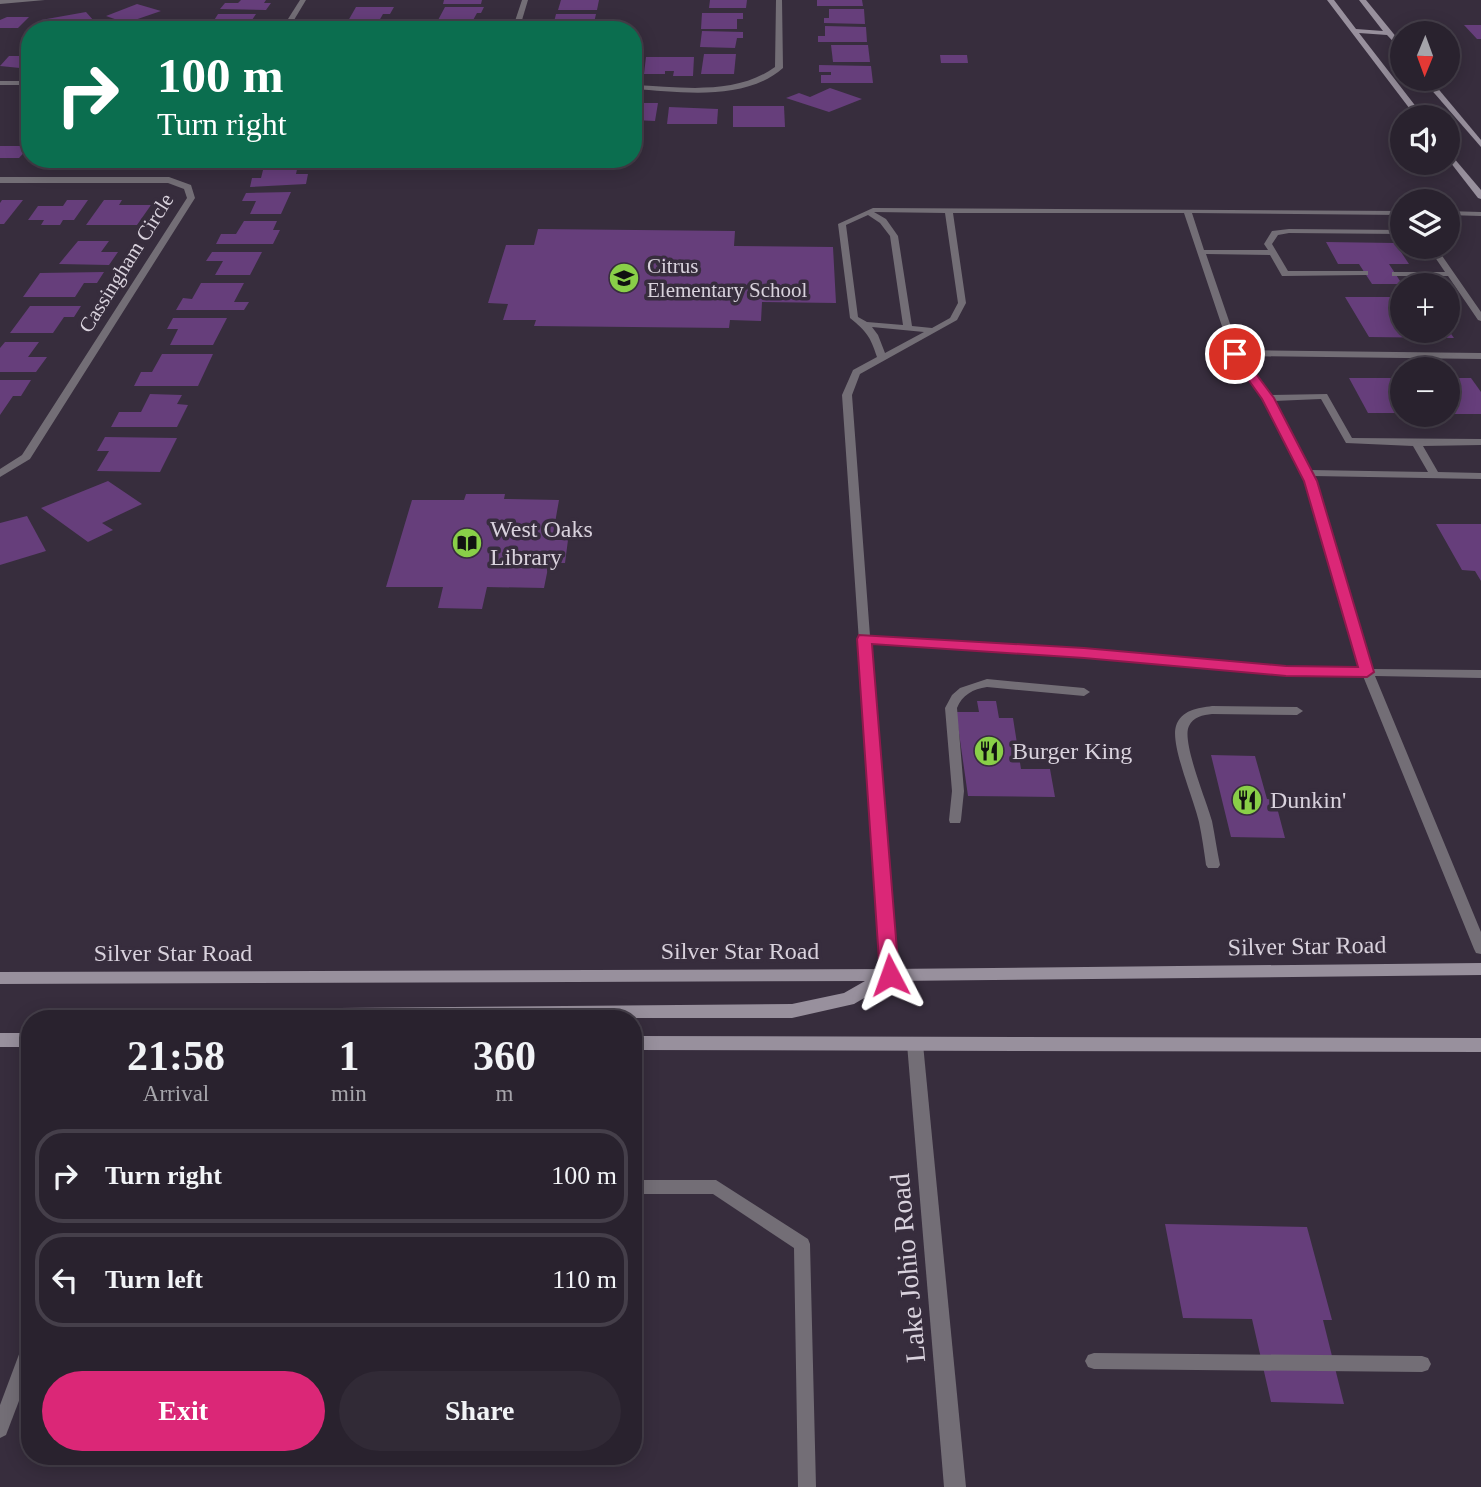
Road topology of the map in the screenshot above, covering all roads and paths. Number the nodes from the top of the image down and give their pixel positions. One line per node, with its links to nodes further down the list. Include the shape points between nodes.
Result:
1 (42, 0): 7 (street)
2 (303, 0): 8 (street)
3 (525, 0): 9 (street)
4 (779, 0): 15 (street, via 779,68 768,79 722,88)
5 (1330, 0): 10 (main road)
6 (1362, 0): 11 (main road)
7 (0, 2)
8 (290, 21)
9 (517, 21)
10 (1354, 31): 11 (main road); 17 (main road)
11 (1388, 33): 12 (main road)
12 (1390, 35)
13 (0, 83): 14 (street)
14 (21, 83)
15 (642, 87)
16 (1436, 91): 18 (main road)
17 (1411, 105)
18 (1481, 145)
19 (1460, 169): 21 (main road)
20 (0, 180): 44 (street, Cassingham Circle, via 169,180 188,187 191,198 26,457)
21 (1481, 196)
22 (949, 210): 23 (lane); 24 (lane); 36 (lane, via 962,303 953,320)
23 (1187, 211): 25 (lane); 29 (lane)
24 (868, 212): 34 (lane, via 842,224 854,318); 35 (lane, via 883,221 894,236)
25 (1390, 213)
26 (1460, 214): 27 (lane)
27 (1481, 214)
28 (1390, 232): 30 (lane, via 1289,230 1275,233 1268,244)
29 (1201, 252): 30 (lane); 37 (lane)
30 (1273, 253): 31 (lane, via 1285,274)
31 (1365, 274)
32 (1460, 287): 33 (lane)
33 (1481, 318)
34 (865, 324): 35 (lane); 39 (lane)
35 (908, 329): 36 (lane)
36 (934, 330): 39 (lane)
37 (1235, 354): 38 (lane); 40 (lane)
38 (1481, 356)
39 (882, 358): 47 (lane, via 856,372 847,395)
40 (1268, 398): 42 (lane, via 1324,396 1349,441); 43 (lane)
41 (1481, 442): 42 (lane)
42 (1416, 443): 45 (lane)
43 (1307, 473): 45 (lane); 48 (lane)
44 (0, 474)
45 (1435, 475): 46 (lane)
46 (1481, 476)
47 (865, 639): 48 (lane, via 1286,671); 56 (lane)
48 (1367, 672): 49 (lane); 54 (lane)
49 (1481, 674)
50 (1084, 692): 52 (lane, via 987,683 956,696 951,708 958,791)
51 (1297, 711): 53 (lane, via 1212,710 1185,720 1182,744)
52 (955, 820)
53 (1213, 865)
54 (1481, 949)
55 (1481, 969): 56 (main road, Silver Star Road)
56 (890, 975): 57 (main road, Silver Star Road); 58 (main road, via 848,999 792,1011)
57 (0, 978)
58 (642, 1012)
59 (0, 1040): 60 (main road)
60 (21, 1040)
61 (642, 1043): 62 (main road)
62 (915, 1044): 63 (main road); 70 (street, Lake Johio Road)
63 (1481, 1045)
64 (642, 1186): 69 (lane, via 716,1187 802,1244)
65 (1094, 1361): 66 (lane)
66 (1422, 1364)
67 (21, 1372): 68 (lane)
68 (0, 1429)
69 (807, 1487)
70 (955, 1487)

